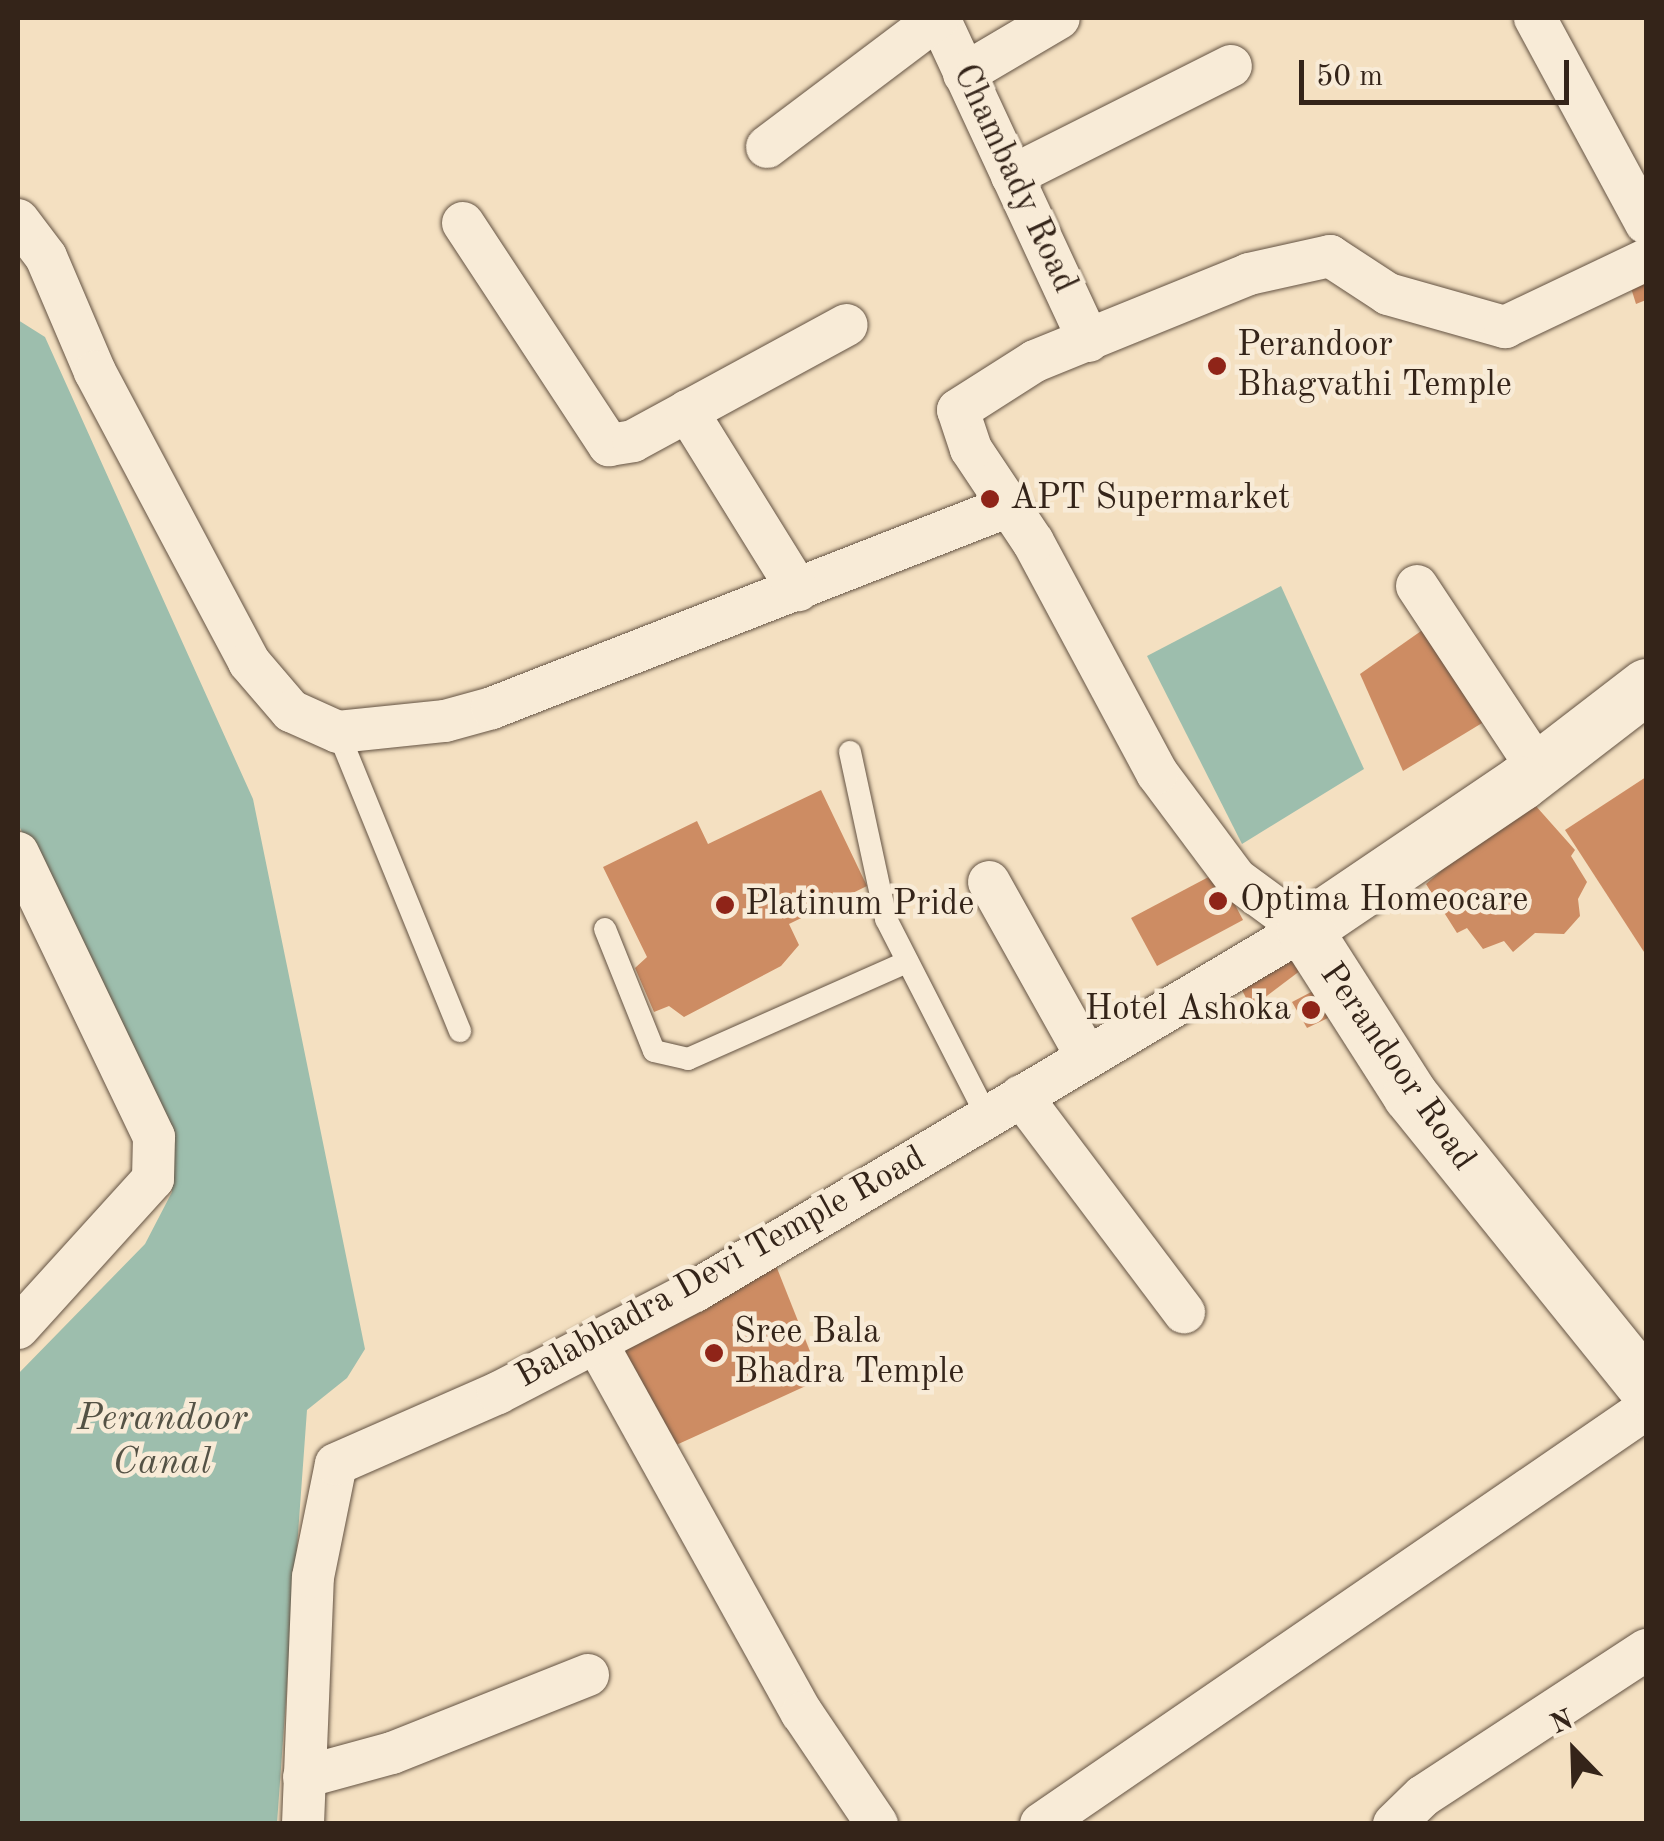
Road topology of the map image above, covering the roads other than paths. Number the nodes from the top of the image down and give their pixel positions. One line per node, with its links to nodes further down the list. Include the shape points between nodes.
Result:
1 (938, 18): 5 (street, Chambady Road); 6 (street)
2 (1059, 18): 5 (street)
3 (1535, 18): 10 (street)
4 (1231, 66): 7 (street)
5 (964, 74): 7 (street, Chambady Road)
6 (767, 147)
7 (1012, 176): 13 (street, Chambady Road)
8 (18, 220): 19 (street, via 46,257 95,372 249,662 292,711)
9 (463, 223): 14 (street, via 609,445 633,441)
10 (1646, 223)
11 (1646, 260): 13 (street, via 1506,326 1388,294 1330,256 1249,274)
12 (847, 326): 14 (street)
13 (1088, 340): 15 (street, via 1035,361 958,410 970,449)
14 (688, 412): 17 (street)
15 (1009, 506): 17 (street); 25 (street, via 1157,772 1236,880)
16 (1416, 586): 21 (street)
17 (798, 590): 19 (street, via 492,708 445,722)
18 (1646, 686): 21 (main road, Perandoor Road)
19 (338, 732): 27 (lane)
20 (850, 752): 26 (lane, via 886,919)
21 (1538, 769): 25 (main road, Perandoor Road)
22 (18, 854): 31 (street, via 154,1137 153,1179)
23 (989, 882): 28 (street)
24 (605, 929): 26 (lane, via 654,1051 688,1059)
25 (1304, 929): 28 (street, Balabhadra Devi Temple Road); 33 (main road, Perandoor Road, via 1410,1095)
26 (908, 962): 29 (lane)
27 (460, 1031)
28 (1088, 1056): 29 (street, Balabhadra Devi Temple Road)
29 (1004, 1106): 30 (street); 32 (street, Balabhadra Devi Temple Road)
30 (1184, 1312)
31 (18, 1328)
32 (596, 1342): 36 (street, Balabhadra Devi Temple Road, via 336,1464 313,1577); 38 (street, via 802,1713)
33 (1642, 1377): 39 (street)
34 (1646, 1650): 40 (street, via 1424,1796)
35 (588, 1675): 36 (street, via 392,1753)
36 (304, 1777): 37 (street, Balabhadra Devi Temple Road)
37 (303, 1824)
38 (877, 1824)
39 (1041, 1824)
40 (1394, 1824)

